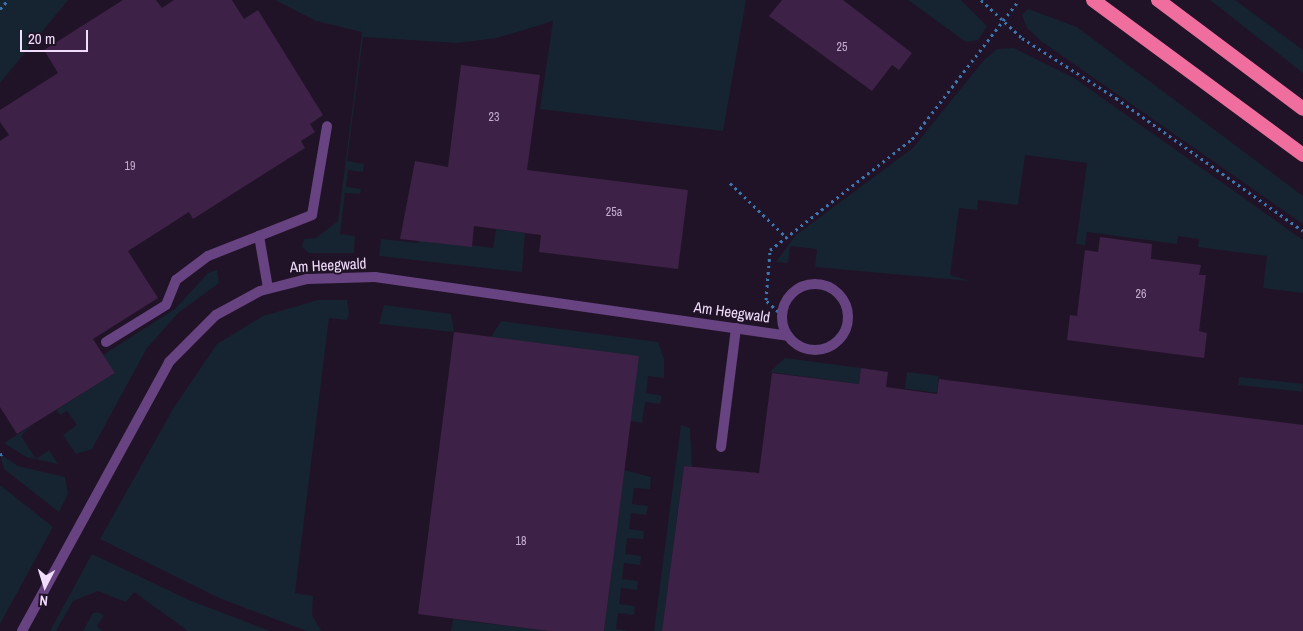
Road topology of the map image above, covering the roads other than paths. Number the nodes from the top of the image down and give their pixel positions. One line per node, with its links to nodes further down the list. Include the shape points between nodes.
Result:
1 (1093, 0): 5 (highway)
2 (1158, 0): 3 (highway)
3 (1303, 109)
4 (327, 126): 6 (street, via 312,215)
5 (1303, 155)
6 (259, 236): 7 (street); 10 (street, via 208,256 176,280 166,305)
7 (268, 288): 8 (street, Am Heegwald, via 307,279 374,277); 12 (street, Am Heegwald, via 216,314 169,362)
8 (736, 328): 9 (street, Am Heegwald); 11 (street)
9 (788, 336): 9 (street, Am Heegwald, via 783,316 790,296 808,285 838,293 848,310 846,330 833,345 814,350)
10 (106, 342)
11 (721, 447)
12 (22, 631)

